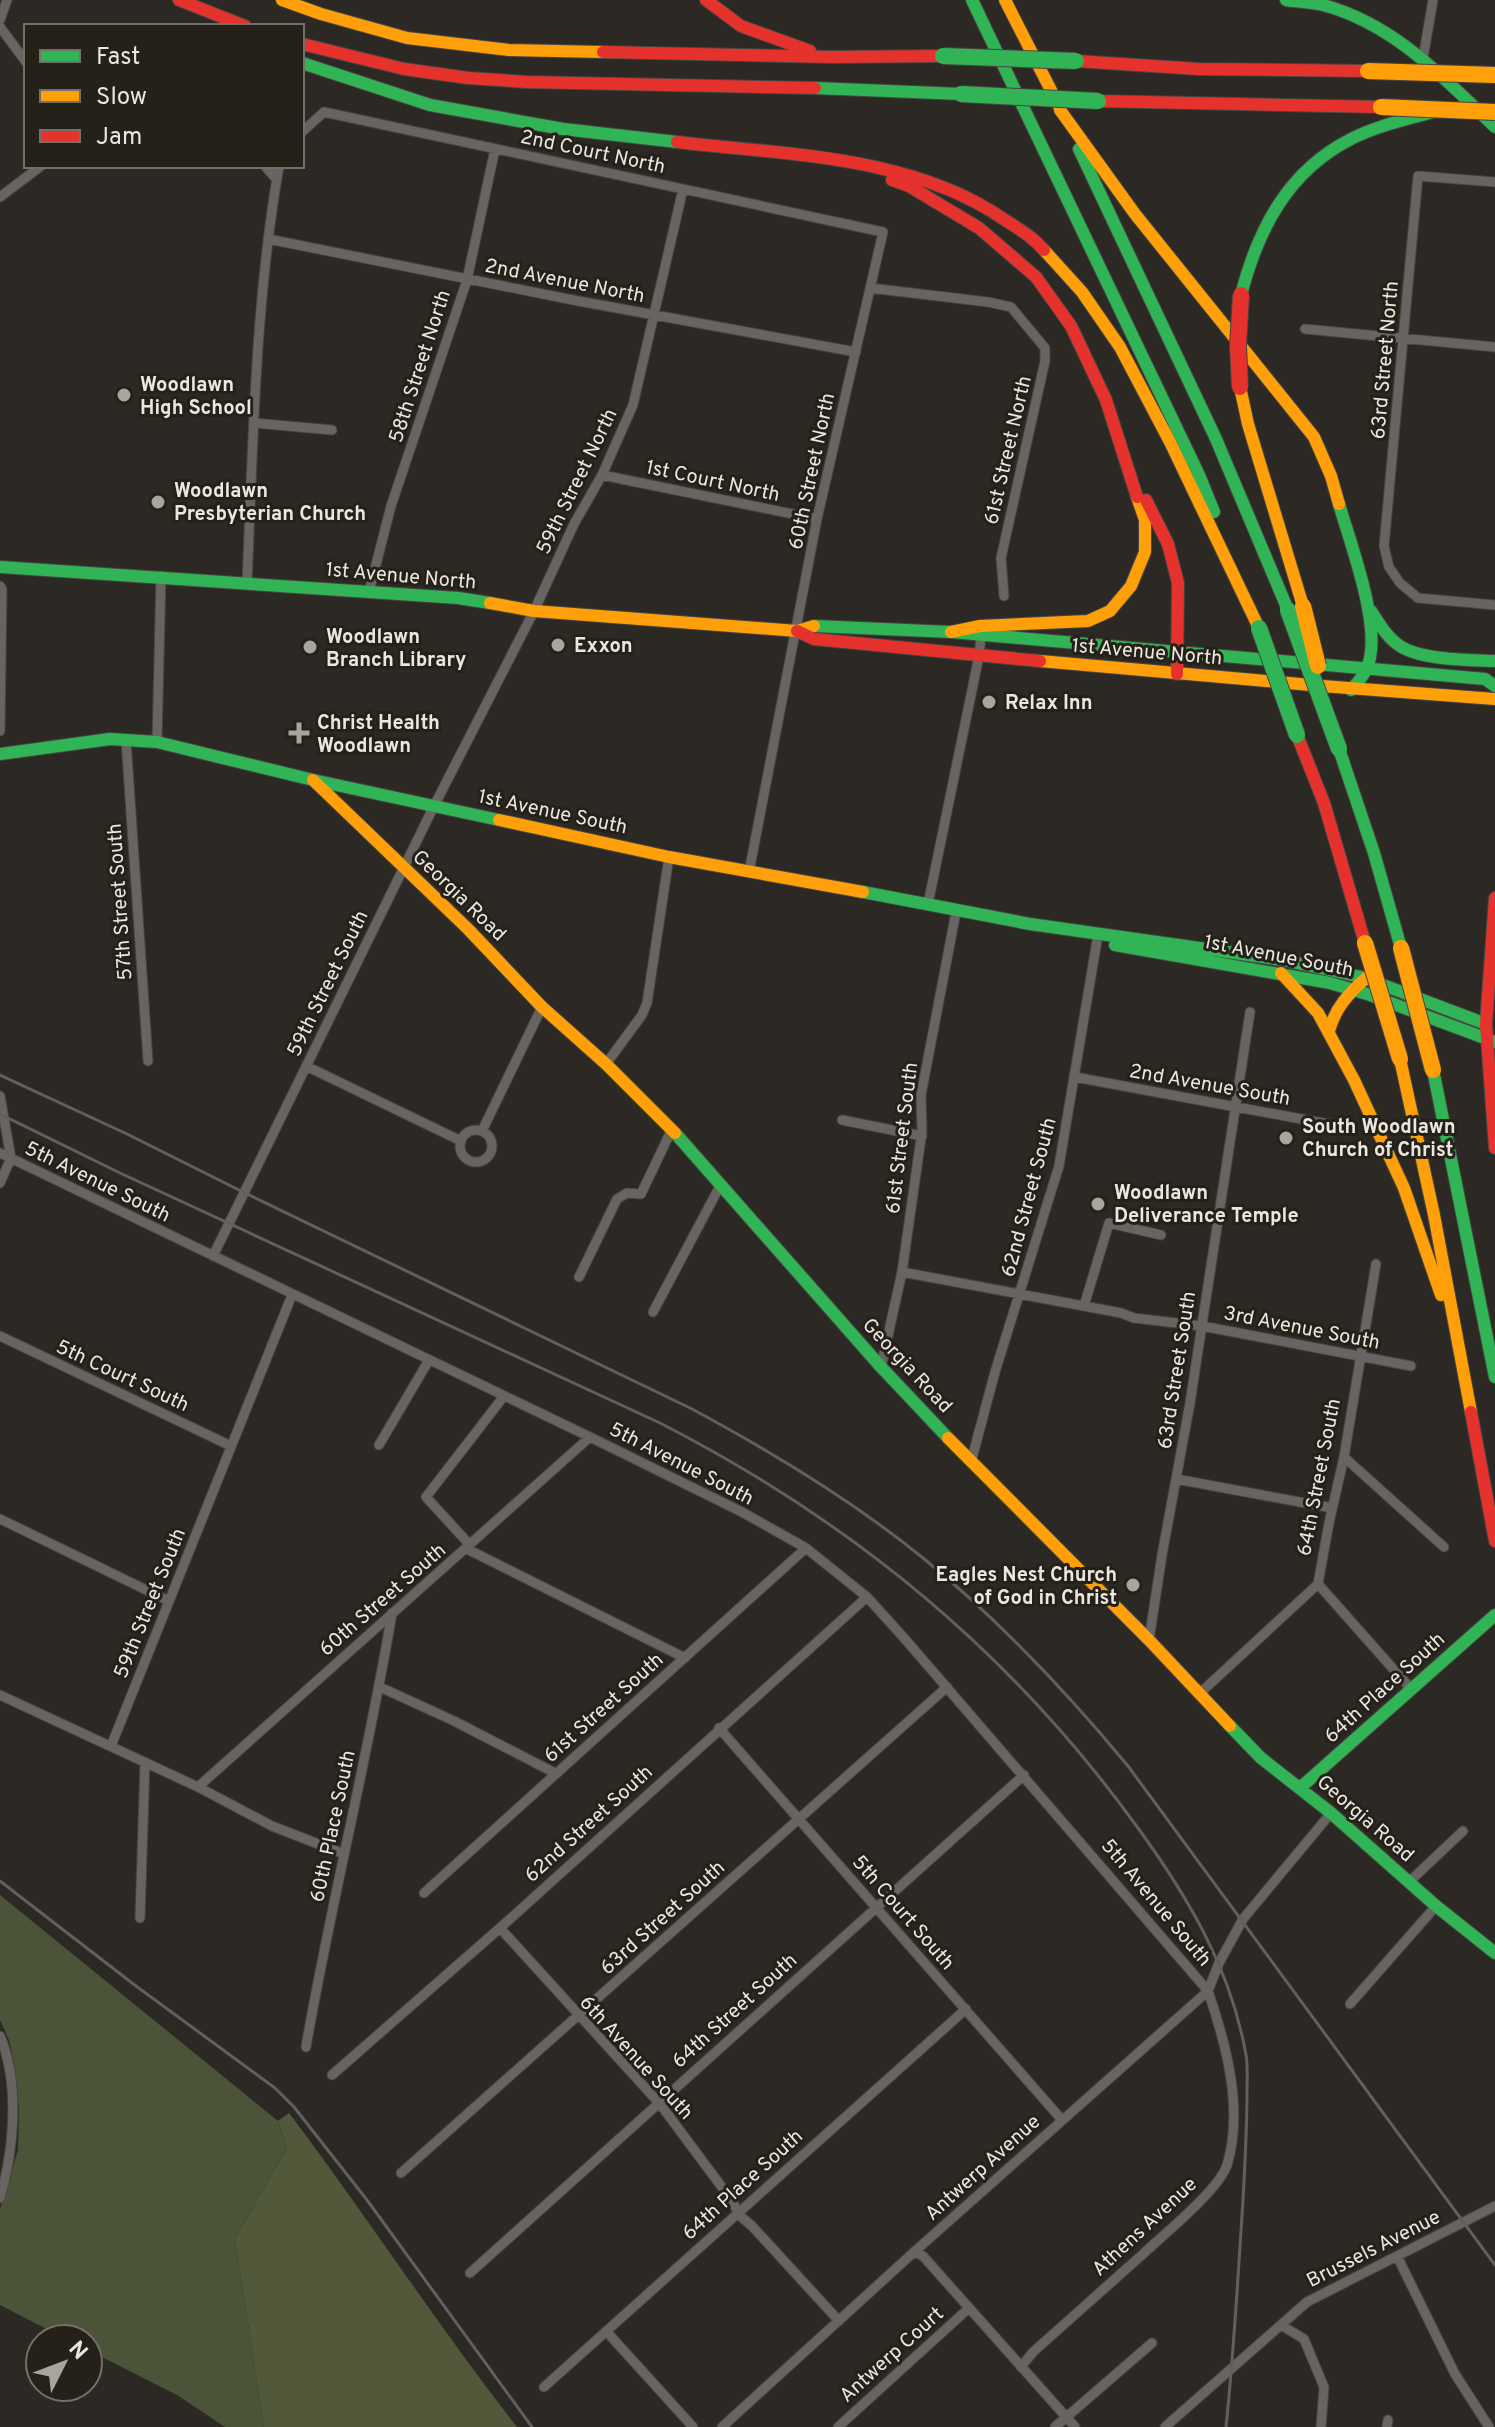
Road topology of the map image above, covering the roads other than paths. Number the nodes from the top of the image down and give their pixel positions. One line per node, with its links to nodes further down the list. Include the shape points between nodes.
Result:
1 (7, 0): 10 (street)
2 (179, 0): 9 (main road)
3 (282, 0): 15 (main road, via 407,38 509,50)
4 (706, 0): 15 (main road, via 760,35)
5 (972, 0): 52 (main road, via 1199,475)
6 (1005, 0): 21 (main road)
7 (1286, 0): 16 (main road, via 1357,16)
8 (1433, 0): 16 (street)
9 (197, 8): 11 (main road); 12 (main road)
10 (0, 20)
11 (221, 24)
12 (240, 24)
13 (0, 27): 17 (street)
14 (304, 45): 20 (main road, bridge, via 373,63 493,80)
15 (831, 57): 19 (main road, bridge, via 943,56 1198,69)
16 (1423, 58): 23 (main road)
17 (24, 59)
18 (304, 64): 26 (main road, via 430,105 563,129)
19 (1495, 75)
20 (1443, 109): 22 (main road, bridge); 57 (main road, bridge, via 1362,134 1310,166 1268,217 1250,259 1241,295 1240,387)
21 (1060, 110): 55 (main road, via 1135,214 1314,437 1331,476); 57 (main road)
22 (1495, 112)
23 (1495, 127)
24 (304, 130): 25 (street, 2nd Court North, via 324,112)
25 (495, 149): 32 (street, 2nd Court North); 36 (street, 58th Street North)
26 (822, 159): 46 (main road, via 909,186 979,228 1036,277 1083,350); 52 (main road, via 927,180 984,205 1036,241 1082,292 1120,347)
27 (38, 168): 33 (street)
28 (267, 168): 30 (street)
29 (279, 168): 30 (street)
30 (277, 180): 35 (street)
31 (1495, 182): 40 (street, 63rd Street North, via 1418,176)
32 (683, 189): 34 (street, 2nd Court North); 38 (street, 59th Street North)
33 (0, 197)
34 (883, 232): 37 (street, 60th Street North)
35 (268, 239): 36 (street, 2nd Avenue North); 43 (street)
36 (467, 280): 38 (street, 2nd Avenue North); 53 (street, 58th Street North, via 391,506)
37 (870, 288): 42 (street, 60th Street North); 54 (street, 61st Street North, via 1011,307 1045,348 1001,558)
38 (654, 315): 42 (street, 2nd Avenue North); 45 (street, 59th Street North, via 633,405)
39 (1305, 329): 40 (street)
40 (1404, 339): 41 (street); 56 (street, 63rd Street North, via 1384,546 1389,567 1418,598)
41 (1495, 347)
42 (856, 352): 47 (street, 60th Street North)
43 (254, 423): 44 (street); 50 (street)
44 (332, 430)
45 (602, 475): 47 (street, 1st Court North); 58 (street, 59th Street North)
46 (1132, 478): 60 (main road, via 1145,520 1145,552 1131,586 1110,611 1088,621); 62 (main road, via 1168,544 1178,583)
47 (817, 519): 59 (street, 60th Street North)
48 (0, 567): 49 (main road, 1st Avenue North)
49 (161, 576): 50 (main road, 1st Avenue North); 73 (street)
50 (247, 583): 53 (main road, 1st Avenue North)
51 (0, 586): 71 (street)
52 (1242, 587): 124 (main road, bridge, via 1324,803 1400,1059)
53 (369, 592): 58 (main road, 1st Avenue North, via 458,598)
54 (1004, 596)
55 (1367, 603): 64 (main road, via 1402,649); 65 (main road, via 1373,641)
56 (1495, 605)
57 (1296, 608): 125 (main road, bridge, via 1374,853 1433,1070)
58 (534, 611): 59 (main road, 1st Avenue North); 70 (street, 59th Street North)
59 (797, 631): 60 (main road, 1st Avenue North, via 819,625); 63 (main road, 1st Avenue North, via 814,639); 79 (street, 60th Street North)
60 (951, 632): 61 (main road, 1st Avenue North)
61 (981, 636): 62 (main road, 1st Avenue North); 63 (street)
62 (1178, 653): 65 (main road, 1st Avenue North); 66 (main road)
63 (979, 656): 66 (main road, 1st Avenue North); 81 (street)
64 (1495, 661)
65 (1367, 669): 67 (main road, 1st Avenue North, via 1485,679); 68 (main road)
66 (1177, 674): 68 (main road, 1st Avenue North)
67 (1495, 686)
68 (1351, 690): 69 (main road, 1st Avenue North)
69 (1495, 699)
70 (474, 727): 76 (street, 59th Street South)
71 (0, 731)
72 (126, 740): 73 (main road, 1st Avenue South); 74 (main road, 1st Avenue South); 91 (street, 57th Street South)
73 (157, 742): 75 (main road, 1st Avenue South)
74 (0, 754)
75 (313, 780): 76 (main road, 1st Avenue South); 78 (main road, Georgia Road)
76 (434, 806): 77 (main road, 1st Avenue South); 78 (street, 59th Street South)
77 (669, 857): 79 (main road, 1st Avenue South); 92 (street, via 647,1003)
78 (404, 868): 87 (main road, Georgia Road); 93 (street, 59th Street South)
79 (749, 872): 81 (main road, 1st Avenue South)
80 (1495, 898): 90 (main road)
81 (928, 904): 82 (main road, 1st Avenue South)
82 (956, 912): 83 (main road, 1st Avenue South); 102 (street, 61st Street South, via 921,1095)
83 (1098, 935): 84 (main road, 1st Avenue South, via 1116,945); 85 (main road, 1st Avenue South, via 1210,948); 94 (street, 62nd Street South)
84 (1281, 973): 86 (main road, 1st Avenue South); 89 (main road)
85 (1366, 978): 86 (main road); 90 (main road, 1st Avenue South)
86 (1352, 989): 89 (main road); 90 (main road, 1st Avenue South)
87 (542, 1007): 92 (main road, Georgia Road); 101 (street)
88 (1250, 1012): 97 (street, 63rd Street South)
89 (1329, 1031): 124 (main road, via 1404,1188)
90 (1491, 1033): 95 (main road)
91 (148, 1061)
92 (606, 1064): 100 (main road, Georgia Road)
93 (306, 1066): 103 (street); 110 (street, 59th Street South)
94 (1075, 1077): 97 (street, 2nd Avenue South); 115 (street, 62nd Street South, via 1059,1166)
95 (1493, 1091): 104 (main road)
96 (0, 1096): 106 (street)
97 (1235, 1106): 99 (street, 2nd Avenue South); 118 (street, 63rd Street South)
98 (842, 1120): 102 (street)
99 (1339, 1126)
100 (672, 1129): 108 (main road, Georgia Road); 113 (street, via 641,1194 617,1199)
101 (482, 1131): 103 (street, via 467,1132); 103 (street, via 492,1148 483,1160 467,1159)
102 (922, 1136): 112 (street, 61st Street South)
103 (461, 1141)
104 (1495, 1148)
105 (0, 1153): 106 (street, 5th Avenue South)
106 (11, 1158): 107 (street); 110 (street, 5th Avenue South)
107 (0, 1183)
108 (721, 1184): 117 (street); 123 (main road, Georgia Road)
109 (1161, 1235): 116 (street, via 1109,1223)
110 (213, 1256): 114 (street, 5th Avenue South)
111 (1376, 1264): 120 (street, 64th Street South)
112 (902, 1272): 115 (street, 3rd Avenue South); 123 (street, 61st Street South)
113 (579, 1277)
114 (292, 1295): 121 (street, 5th Avenue South); 129 (street, 59th Street South)
115 (1020, 1295): 116 (street, 3rd Avenue South); 131 (street, 62nd Street South)
116 (1084, 1306): 118 (street, 3rd Avenue South)
117 (653, 1312)
118 (1202, 1326): 120 (street, 3rd Avenue South); 132 (street, 63rd Street South)
119 (0, 1336): 129 (street, 5th Court South)
120 (1361, 1358): 122 (street, 3rd Avenue South); 130 (street, 64th Street South)
121 (429, 1360): 126 (street, 5th Avenue South); 128 (street)
122 (1411, 1366)
123 (881, 1367): 131 (main road, Georgia Road)
124 (1464, 1370): 135 (main road)
125 (1495, 1377)
126 (504, 1396): 127 (street, 5th Avenue South); 136 (street, via 426,1497)
127 (590, 1437): 136 (street, 60th Street South); 138 (street, 5th Avenue South)
128 (379, 1445)
129 (231, 1446): 141 (street, 59th Street South)
130 (1344, 1457): 133 (street, 64th Street South); 137 (street)
131 (971, 1462): 144 (main road, Georgia Road)
132 (1176, 1479): 133 (street); 144 (street, 63rd Street South)
133 (1332, 1508): 139 (street, 64th Street South)
134 (0, 1519): 141 (street)
135 (1495, 1541)
136 (469, 1547): 142 (street, 60th Street South); 145 (street)
137 (1444, 1547)
138 (806, 1548): 140 (street, 5th Avenue South); 145 (street, 61st Street South)
139 (1318, 1584): 148 (street); 149 (street, 64th Street South)
140 (867, 1597): 147 (street, 5th Avenue South); 151 (street, 62nd Street South)
141 (169, 1601): 152 (street, 59th Street South)
142 (392, 1613): 146 (street, 60th Place South); 156 (street, 60th Street South)
143 (1495, 1615): 148 (main road, 64th Place South)
144 (1149, 1640): 149 (main road, Georgia Road)
145 (685, 1658): 154 (street, 61st Street South)
146 (380, 1687): 154 (street); 161 (street, 60th Place South)
147 (947, 1687): 155 (street, 5th Avenue South); 159 (street, 63rd Street South)
148 (1411, 1689): 157 (main road, 64th Place South)
149 (1199, 1694): 157 (main road, Georgia Road, via 1261,1758)
150 (0, 1695): 152 (street)
151 (719, 1728): 159 (street, 5th Court South); 167 (street, 62nd Street South)
152 (111, 1746): 153 (street)
153 (145, 1762): 156 (street); 166 (street)
154 (555, 1773): 163 (street, 61st Street South)
155 (1024, 1775): 165 (street, 64th Street South); 169 (street, 5th Avenue South)
156 (198, 1787): 161 (street, via 272,1826)
157 (1300, 1788): 158 (main road, Georgia Road)
158 (1331, 1813): 162 (main road, Georgia Road); 169 (street, Antwerp Avenue, via 1243,1919)
159 (799, 1817): 165 (street, 5th Court South); 172 (street, 63rd Street South)
160 (1463, 1831): 162 (street)
161 (344, 1854): 174 (street, 60th Place South)
162 (1409, 1882): 164 (main road, Georgia Road)
163 (424, 1893)
164 (1436, 1906): 168 (main road, Georgia Road); 170 (street)
165 (877, 1908): 171 (street, 5th Court South); 176 (street, 64th Street South)
166 (140, 1918)
167 (500, 1928): 172 (street, 6th Avenue South); 175 (street, 62nd Street South)
168 (1495, 1953)
169 (1208, 1991): 177 (street, Antwerp Avenue); 190 (street, Athens Avenue, via 1230,2075 1233,2125 1227,2167 1190,2212)
170 (1350, 2004)
171 (966, 2009): 177 (street, 5th Court South); 181 (street, 64th Place South)
172 (578, 2017): 176 (street, 6th Avenue South); 178 (street, 63rd Street South)
173 (0, 2036): 179 (street, via 9,2067 12,2126)
174 (306, 2047)
175 (332, 2075)
176 (660, 2104): 181 (street, 6th Avenue South); 184 (street, 64th Street South)
177 (1062, 2120): 182 (street, Antwerp Avenue)
178 (401, 2173)
179 (0, 2196)
180 (1495, 2206): 183 (street, Brussels Avenue)
181 (739, 2215): 186 (street, 6th Avenue South); 188 (street, 64th Place South)
182 (914, 2252): 185 (street); 186 (street, Antwerp Avenue)
183 (1397, 2256): 187 (street, Brussels Avenue, via 1307,2302); 200 (street, via 1455,2374)
184 (470, 2273)
185 (969, 2308): 190 (street); 195 (street, Antwerp Court)
186 (839, 2321): 194 (street, Antwerp Avenue)
187 (1281, 2325): 198 (street, Brussels Avenue); 199 (street, via 1304,2339 1324,2387)
188 (606, 2331): 191 (street, 64th Place South); 193 (street)
189 (1152, 2343): 192 (street)
190 (1021, 2367): 192 (street)
191 (544, 2387)
192 (1067, 2418): 196 (street); 197 (street)
193 (693, 2427)
194 (722, 2427)
195 (838, 2427)
196 (1055, 2427)
197 (1075, 2427)
198 (1165, 2427)
199 (1321, 2427)
200 (1489, 2427)

